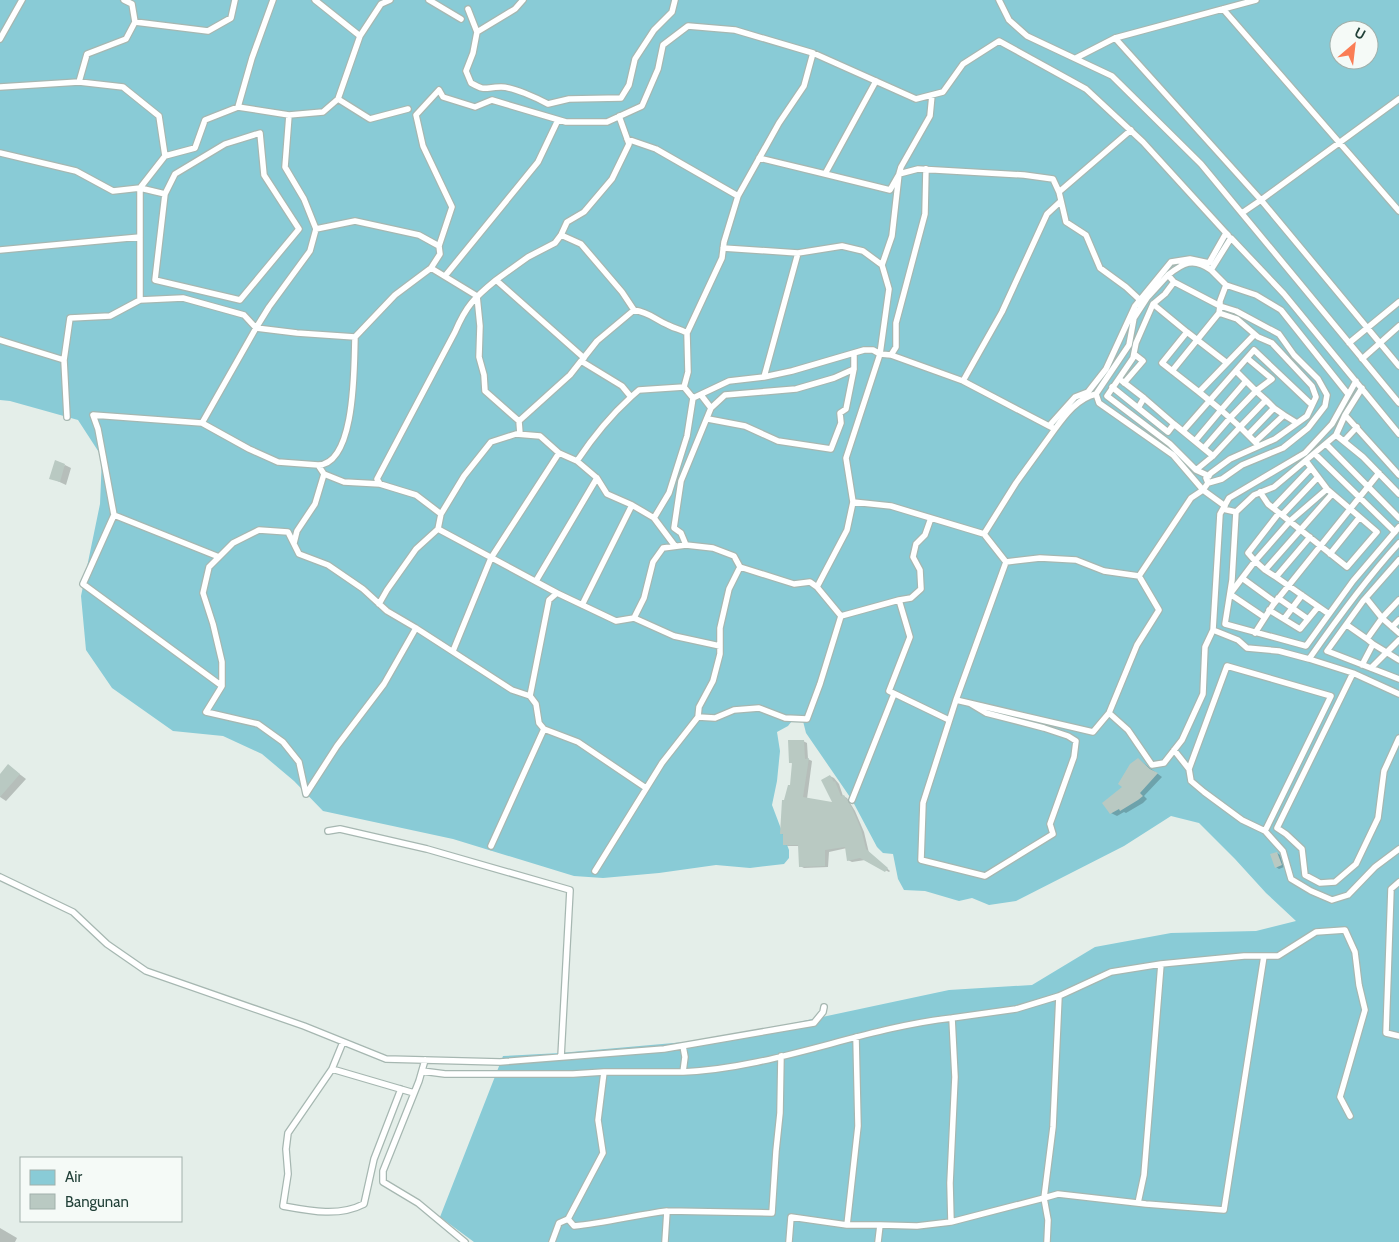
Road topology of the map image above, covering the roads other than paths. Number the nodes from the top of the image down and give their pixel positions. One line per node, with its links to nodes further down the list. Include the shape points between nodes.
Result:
1 (22, 0): 19 (lane)
2 (124, 0): 15 (lane, via 132,4)
3 (235, 0): 15 (lane, via 231,18 208,31)
4 (274, 0): 28 (lane)
5 (314, 0): 17 (lane)
6 (390, 0): 17 (lane, via 381,4)
7 (429, 0): 14 (lane)
8 (523, 0): 16 (lane, via 515,9)
9 (676, 0): 16 (lane, via 672,12 654,30 635,58 629,85 621,98 569,99 548,104 502,87 484,90 471,84 466,71)
10 (1000, 0): 21 (lane, via 1009,20 1027,36)
11 (1256, 0): 13 (lane)
12 (468, 9): 16 (lane)
13 (1223, 9): 18 (lane); 35 (lane)
14 (461, 19)
15 (135, 22): 23 (lane, via 126,39 87,54)
16 (477, 32)
17 (360, 36): 26 (lane)
18 (1115, 38): 21 (lane); 47 (lane)
19 (0, 39)
20 (813, 53): 22 (lane); 31 (lane, via 735,30 688,26 663,45 658,69 642,106); 38 (lane, via 804,86)
21 (1076, 58): 49 (lane, via 1112,76 1201,164)
22 (876, 81): 25 (lane, via 916,99); 40 (lane)
23 (79, 82): 24 (lane); 37 (lane, via 123,88 159,116)
24 (0, 87)
25 (932, 95): 33 (lane, via 943,92 963,64 999,41 1086,89); 41 (lane, via 930,116)
26 (338, 99): 29 (lane, via 370,119); 30 (lane, via 324,112)
27 (1399, 99): 35 (lane)
28 (238, 107): 30 (lane); 37 (lane, via 205,120 195,148)
29 (408, 109)
30 (289, 116): 50 (lane, via 285,167)
31 (619, 116): 32 (lane, via 607,122); 34 (lane)
32 (558, 120): 55 (lane, via 492,100 475,107 443,97 439,90 416,115 423,146 452,207); 63 (lane, via 538,162)
33 (1131, 130): 43 (lane); 51 (lane)
34 (627, 139): 45 (lane, via 656,149); 52 (lane, via 629,144 612,179 584,212 567,222)
35 (1339, 143): 47 (lane); 48 (lane)
36 (0, 153): 42 (lane, via 76,171 113,191)
37 (166, 156): 42 (lane)
38 (759, 158): 40 (lane); 45 (lane)
39 (926, 170): 41 (lane); 43 (lane, via 1053,179); 89 (lane, via 925,214 896,323 896,347)
40 (825, 174): 41 (lane, via 890,190)
41 (899, 174): 59 (lane, via 892,236)
42 (140, 188): 44 (lane); 53 (lane)
43 (1060, 192): 46 (lane)
44 (164, 194): 44 (lane, via 175,174 225,144 260,133 264,175 299,229 240,300 155,280)
45 (738, 196): 56 (lane)
46 (1061, 200): 69 (lane, via 1066,222 1086,235 1100,268); 102 (lane, via 1047,214 1002,312)
47 (1261, 200): 49 (lane); 77 (lane)
48 (1399, 211)
49 (1242, 213): 84 (lane)
50 (316, 228): 55 (lane, via 355,221 419,235); 76 (lane, via 310,251)
51 (1226, 233): 54 (lane); 69 (lane, via 1209,263 1190,259 1171,262)
52 (562, 235): 64 (lane); 73 (lane, via 581,244)
53 (140, 237): 57 (lane); 68 (lane)
54 (1231, 238): 61 (lane); 103 (lane, via 1284,294)
55 (439, 246): 60 (lane, via 440,254)
56 (723, 248): 58 (lane); 79 (lane, via 722,258)
57 (0, 250)
58 (798, 253): 59 (lane, via 842,246 863,251); 99 (lane)
59 (882, 265): 87 (lane, via 889,289)
60 (431, 268): 63 (lane); 81 (lane, via 395,295)
61 (1211, 270): 62 (lane, via 1191,262 1181,264); 66 (lane)
62 (1168, 275): 65 (lane); 110 (lane, via 1134,318 1129,346)
63 (445, 276): 67 (lane)
64 (496, 280): 67 (lane); 91 (lane)
65 (1174, 282): 71 (lane); 72 (lane)
66 (1226, 285): 72 (lane); 111 (lane, via 1256,295 1281,310)
67 (477, 296): 129 (lane, via 479,357 485,391); 163 (lane, via 464,312 377,479)
68 (140, 300): 76 (lane, via 183,298 244,315); 93 (lane, via 110,316 70,318)
69 (1140, 300): 135 (lane, via 1106,369 1088,392 1075,397)
70 (1399, 302): 77 (lane)
71 (1153, 304): 78 (lane); 88 (lane)
72 (1220, 306): 74 (lane); 162 (lane, via 1279,334 1318,379 1327,395 1324,406 1308,428 1283,448)
73 (634, 310): 79 (lane, via 647,312); 91 (lane, via 597,341)
74 (1219, 313): 80 (lane, via 1237,319); 83 (lane)
75 (1399, 326): 85 (lane)
76 (256, 328): 81 (lane); 130 (lane)
77 (1368, 329): 84 (lane); 85 (lane)
78 (1187, 332): 83 (lane); 97 (lane, via 1162,363)
79 (687, 333): 105 (lane, via 688,372)
80 (1254, 334): 94 (lane); 119 (lane, via 1272,343 1312,386 1316,397)
81 (355, 337): 151 (lane, via 353,390 346,436 338,453 325,465)
82 (0, 340): 93 (lane)
83 (1198, 340): 94 (lane); 97 (lane)
84 (1349, 343): 92 (lane)
85 (1380, 343): 92 (lane); 95 (lane)
86 (854, 353): 87 (lane, via 873,350); 96 (lane); 99 (lane)
87 (880, 354): 89 (lane); 170 (lane, via 846,458)
88 (1134, 354): 100 (lane); 104 (lane, via 1144,361)
89 (891, 355): 102 (lane)
90 (1247, 358): 98 (lane); 108 (lane, via 1272,379); 119 (lane, via 1254,350)
91 (582, 359): 113 (lane, via 622,386); 129 (lane, via 570,375)
92 (1362, 359): 118 (lane)
93 (64, 360): 126 (lane)
94 (1227, 363): 109 (lane)
95 (1399, 366)
96 (854, 369): 120 (lane, via 796,389 725,396); 128 (lane, via 846,409 840,413 841,423 831,449 778,441 745,426)
97 (1172, 371): 109 (lane)
98 (1236, 371): 101 (lane); 117 (lane)
99 (764, 376): 112 (lane, via 729,381)
100 (1119, 378): 104 (lane); 106 (lane)
101 (1246, 380): 108 (lane); 123 (lane)
102 (963, 381): 135 (lane)
103 (1356, 381): 107 (lane); 111 (lane)
104 (1124, 383): 115 (lane)
105 (684, 386): 113 (lane, via 639,390); 114 (lane)
106 (1112, 388): 121 (lane); 154 (lane, via 1106,396 1170,444)
107 (1362, 388): 125 (lane); 139 (lane)
108 (1256, 391): 116 (lane); 127 (lane)
109 (1199, 392): 117 (lane)
110 (1096, 394): 135 (lane, via 1086,396); 165 (lane, via 1099,402 1173,455)
111 (1348, 394): 172 (lane, via 1332,424 1305,453 1229,498)
112 (701, 396): 114 (lane); 120 (lane)
113 (631, 397): 149 (lane, via 615,411)
114 (693, 398): 179 (lane, via 687,436 669,493)
115 (1144, 398): 121 (lane); 132 (lane)
116 (1266, 400): 122 (lane); 133 (lane)
117 (1210, 401): 123 (lane); 136 (lane)
118 (1399, 403)
119 (1312, 405): 131 (lane, via 1307,416)
120 (711, 408): 128 (lane)
121 (1138, 408): 132 (lane, via 1168,432)
122 (1274, 408): 124 (lane); 140 (lane)
123 (1222, 410): 127 (lane); 141 (lane)
124 (1284, 415): 131 (lane); 143 (lane)
125 (1345, 416): 134 (lane); 138 (lane)
126 (66, 417)
127 (1230, 418): 133 (lane); 145 (lane)
128 (708, 419): 191 (lane, via 682,481 674,528)
129 (519, 421): 137 (lane)
130 (202, 423): 151 (lane, via 278,462); 178 (lane, via 93,416)
131 (1297, 423): 143 (lane, via 1275,439)
132 (1174, 424): 136 (lane)
133 (1240, 427): 140 (lane); 148 (lane)
134 (1357, 427): 142 (lane); 157 (lane)
135 (1052, 428): 187 (lane)
136 (1184, 431): 141 (lane)
137 (520, 434): 146 (lane, via 540,436); 176 (lane, via 491,442 464,476)
138 (1336, 434): 142 (lane); 144 (lane)
139 (1399, 434)
140 (1248, 436): 143 (lane)
141 (1196, 441): 145 (lane)
142 (1344, 441): 155 (lane)
143 (1257, 444): 158 (lane)
144 (1326, 444): 147 (lane); 153 (lane)
145 (1204, 448): 148 (lane)
146 (559, 453): 149 (lane); 196 (lane)
147 (1315, 454): 150 (lane); 161 (lane)
148 (1213, 456): 154 (lane)
149 (577, 460): 160 (lane)
150 (1306, 461): 152 (lane); 167 (lane, via 1274,487)
151 (318, 465): 156 (lane)
152 (1311, 468): 159 (lane); 173 (lane)
153 (1349, 468): 161 (lane); 164 (lane)
154 (1196, 470): 158 (lane)
155 (1379, 473): 164 (lane); 168 (lane)
156 (324, 474): 163 (lane, via 344,482); 189 (lane, via 315,504 297,531)
157 (1399, 475)
158 (1208, 476): 162 (lane)
159 (1318, 477): 166 (lane); 177 (lane)
160 (597, 478): 171 (lane, via 607,494); 205 (lane)
161 (1339, 478): 169 (lane)
162 (1208, 483): 165 (lane)
163 (380, 484): 176 (lane, via 416,495)
164 (1367, 487): 169 (lane); 182 (lane)
165 (1203, 490): 172 (lane); 202 (lane, via 1191,498)
166 (1330, 491): 174 (lane); 183 (lane); 185 (lane)
167 (1260, 492): 173 (lane); 175 (lane)
168 (1399, 494)
169 (1359, 497): 174 (lane); 186 (lane)
170 (853, 502): 180 (lane, via 891,506); 207 (lane, via 847,530)
171 (632, 505): 179 (lane); 216 (lane)
172 (1224, 508): 175 (lane); 231 (lane, via 1220,514)
173 (1273, 508): 177 (lane)
174 (1349, 509): 181 (lane); 192 (lane)
175 (1236, 512): 209 (lane)
176 (441, 514): 184 (lane)
177 (1280, 514): 183 (lane); 197 (lane, via 1248,553)
178 (114, 515): 195 (lane); 246 (lane, via 83,584)
179 (654, 518): 193 (lane)
180 (931, 518): 187 (lane); 212 (lane, via 926,535 916,544 913,557 920,570 921,589 910,598)
181 (1360, 518): 194 (lane); 194 (lane, via 1377,532 1347,567)
182 (1399, 518)
183 (1290, 522): 185 (lane); 197 (lane)
184 (438, 529): 196 (lane); 215 (lane, via 416,549)
185 (1300, 529): 188 (lane); 201 (lane)
186 (1397, 530): 220 (lane)
187 (984, 534): 198 (lane)
188 (1310, 538): 192 (lane); 203 (lane)
189 (294, 543): 195 (lane, via 288,532 259,530 233,543); 215 (lane, via 299,554 328,565)
190 (1399, 544): 240 (lane, via 1378,566)
191 (686, 545): 193 (lane); 200 (lane, via 712,548 734,556)
192 (1320, 545): 194 (lane); 206 (lane)
193 (675, 546): 223 (lane, via 663,548 653,562 644,598)
194 (1330, 554)
195 (219, 557): 246 (lane, via 209,567 202,593 222,662)
196 (492, 558): 205 (lane); 238 (lane)
197 (1254, 561): 201 (lane); 204 (lane)
198 (1006, 562): 202 (lane, via 1040,558 1076,560 1104,571); 250 (lane)
199 (1398, 563): 211 (lane)
200 (740, 566): 207 (lane, via 794,584 810,582); 237 (lane, via 729,589 720,628)
201 (1265, 570): 203 (lane)
202 (1138, 576): 252 (lane, via 1159,610 1137,644)
203 (1276, 577): 206 (lane)
204 (1242, 578): 209 (lane); 213 (lane)
205 (536, 581): 208 (lane)
206 (1288, 585): 210 (lane); 213 (lane)
207 (817, 587): 221 (lane)
208 (557, 592): 216 (lane); 249 (lane, via 549,600)
209 (1230, 594): 222 (lane); 232 (lane, via 1225,624)
210 (1302, 595): 217 (lane); 218 (lane)
211 (1366, 598): 224 (lane); 228 (lane)
212 (899, 600): 221 (lane); 247 (lane, via 910,637 889,691)
213 (1276, 600): 218 (lane); 219 (lane)
214 (1399, 600): 224 (lane)
215 (379, 604): 230 (lane)
216 (582, 605): 223 (lane, via 616,620)
217 (1318, 607): 220 (lane); 226 (lane)
218 (1293, 608): 225 (lane); 226 (lane)
219 (1269, 610): 222 (lane); 225 (lane)
220 (1329, 614): 232 (lane, via 1306,646)
221 (841, 616): 253 (lane, via 807,719 785,718 759,708 734,710 715,718)
222 (1264, 617): 232 (lane)
223 (634, 618): 237 (lane, via 674,636)
224 (1382, 618): 229 (lane); 234 (lane)
225 (1284, 619): 226 (lane, via 1300,629)
226 (1308, 619)
227 (1399, 620): 229 (lane)
228 (1346, 625): 234 (lane); 242 (lane, via 1327,651)
229 (1392, 627): 233 (lane)
230 (416, 628): 238 (lane); 246 (lane, via 384,684 306,794 299,762 283,742 258,724 206,712)
231 (1213, 630): 240 (lane, via 1238,640 1247,648 1279,651); 257 (lane, via 1205,647 1204,694)
232 (1254, 633)
233 (1399, 633)
234 (1367, 639): 236 (lane)
235 (1399, 640): 239 (lane)
236 (1374, 644): 239 (lane); 242 (lane)
237 (720, 646): 253 (lane, via 713,681 699,707)
238 (453, 651): 249 (lane, via 512,690)
239 (1387, 652): 241 (lane); 243 (lane)
240 (1309, 659): 244 (lane)
241 (1399, 660)
242 (1362, 665): 243 (lane)
243 (1371, 668): 245 (lane)
244 (1353, 673): 248 (lane); 256 (lane, via 1277,828 1302,849 1305,876 1320,883 1335,882 1356,864 1378,818 1384,771)
245 (1399, 679)
246 (222, 686)
247 (894, 694): 254 (lane); 260 (lane)
248 (1399, 694)
249 (530, 696): 255 (lane)
250 (956, 700): 251 (lane); 254 (lane)
251 (971, 704): 252 (lane, via 1093,732); 254 (lane, via 986,713 1044,728 1076,741 1074,756 1050,824 1053,834 985,876 921,860 922,803)
252 (1109, 713): 257 (lane, via 1128,730 1152,765 1164,763)
253 (698, 718): 259 (lane)
254 (949, 720)
255 (544, 729): 259 (lane, via 578,742); 263 (lane)
256 (1399, 738)
257 (1174, 750): 258 (lane)
258 (1189, 768): 262 (lane, via 1191,781 1204,792 1242,820); 262 (lane, via 1227,666 1331,696)
259 (646, 788): 265 (lane)
260 (852, 800)
261 (328, 831): 278 (lane, via 340,829 427,849 570,890)
262 (1265, 831): 264 (lane, via 1283,851 1291,879 1332,900 1348,895 1375,867)
263 (491, 846)
264 (1399, 849)
265 (595, 872)
266 (0, 877): 275 (lane, via 73,912 107,944 146,971)
267 (1399, 882): 273 (lane, via 1391,889 1386,1034)
268 (1264, 956): 269 (lane); 286 (lane, via 1278,956 1316,932 1345,930 1354,952 1365,1010 1340,1097); 288 (lane, via 1224,1210)
269 (1162, 964): 270 (lane, via 1111,972); 288 (lane, via 1144,1175)
270 (1059, 996): 272 (lane, via 1016,1009); 287 (lane, via 1052,1127)
271 (824, 1007): 276 (lane, via 814,1023)
272 (952, 1018): 274 (lane); 291 (lane, via 955,1077 950,1183)
273 (1399, 1036)
274 (856, 1037): 277 (lane); 292 (lane, via 858,1126)
275 (343, 1042): 279 (lane, via 386,1059); 280 (lane)
276 (683, 1046): 278 (lane); 283 (lane)
277 (781, 1056): 283 (lane, via 734,1067); 289 (lane, via 772,1213)
278 (561, 1057): 279 (lane, via 500,1062)
279 (425, 1060): 281 (lane)
280 (332, 1069): 284 (lane); 284 (lane, via 288,1133 288,1174 283,1206 318,1213 354,1210 364,1204 374,1159)
281 (422, 1071): 282 (lane, via 445,1074); 285 (lane)
282 (604, 1072): 283 (lane); 290 (lane, via 598,1120 603,1153)
283 (683, 1072)
284 (401, 1089): 285 (lane)
285 (414, 1093): 294 (lane, via 383,1171 383,1182 418,1204)
286 (1350, 1116)
287 (1044, 1198): 288 (lane, via 1058,1194); 291 (lane); 299 (lane)
288 (1138, 1203)
289 (667, 1211): 290 (lane, via 574,1226); 296 (lane)
290 (568, 1219): 295 (lane, via 559,1223)
291 (952, 1222): 293 (lane, via 917,1226)
292 (847, 1225): 293 (lane); 297 (lane, via 791,1217)
293 (880, 1225): 298 (lane)
294 (465, 1242)
295 (552, 1242)
296 (665, 1242)
297 (789, 1242)
298 (878, 1242)
299 (1047, 1242)

